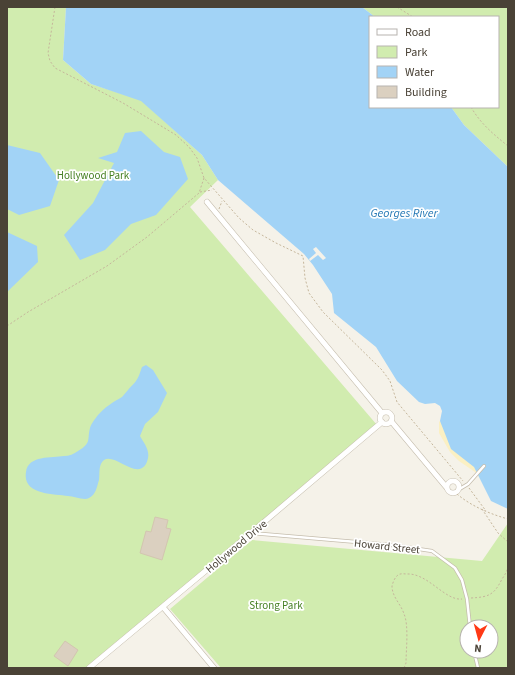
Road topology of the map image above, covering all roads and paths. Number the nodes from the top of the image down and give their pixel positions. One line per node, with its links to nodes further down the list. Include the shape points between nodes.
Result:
1 (55, 7): 6 (path, via 48,53 55,68 123,103 176,135 197,158)
2 (397, 7): 3 (path)
3 (411, 16)
4 (472, 108): 5 (path, via 491,133)
5 (508, 146)
6 (204, 178): 7 (path); 8 (path)
7 (213, 190): 8 (path); 9 (path)
8 (199, 192): 12 (path, via 148,237 107,266)
9 (223, 200): 11 (path); 17 (path, via 253,230 303,256 309,293 323,312 382,370 390,381 397,402)
10 (207, 202): 11 (street)
11 (216, 214): 13 (street)
12 (7, 326)
13 (382, 413): 14 (street, via 389,412); 15 (street)
14 (391, 421): 15 (street); 18 (street)
15 (382, 422): 23 (street, Hollywood Drive)
16 (484, 466): 17 (lane)
17 (467, 485): 19 (lane); 21 (path)
18 (447, 488): 19 (street, via 450,493); 19 (street, via 449,483 454,482 458,484)
19 (457, 491): 20 (path, via 467,503)
20 (482, 508): 21 (path); 24 (path, via 498,533)
21 (486, 511): 22 (path)
22 (508, 519)
23 (251, 533): 26 (lane, Howard Street, via 392,545 432,551 455,568 462,580); 27 (street, Hollywood Drive)
24 (508, 542)
25 (508, 567): 26 (path, via 497,590 492,594)
26 (467, 599): 28 (lane, Howard Street); 33 (path, via 454,598 421,576 400,574 396,577 392,584 394,594 405,614)
27 (163, 606): 29 (street, Hollywood Drive); 30 (street)
28 (469, 619)
29 (89, 668)
30 (214, 668)
31 (300, 668): 32 (path)
32 (310, 668)
33 (404, 668)

